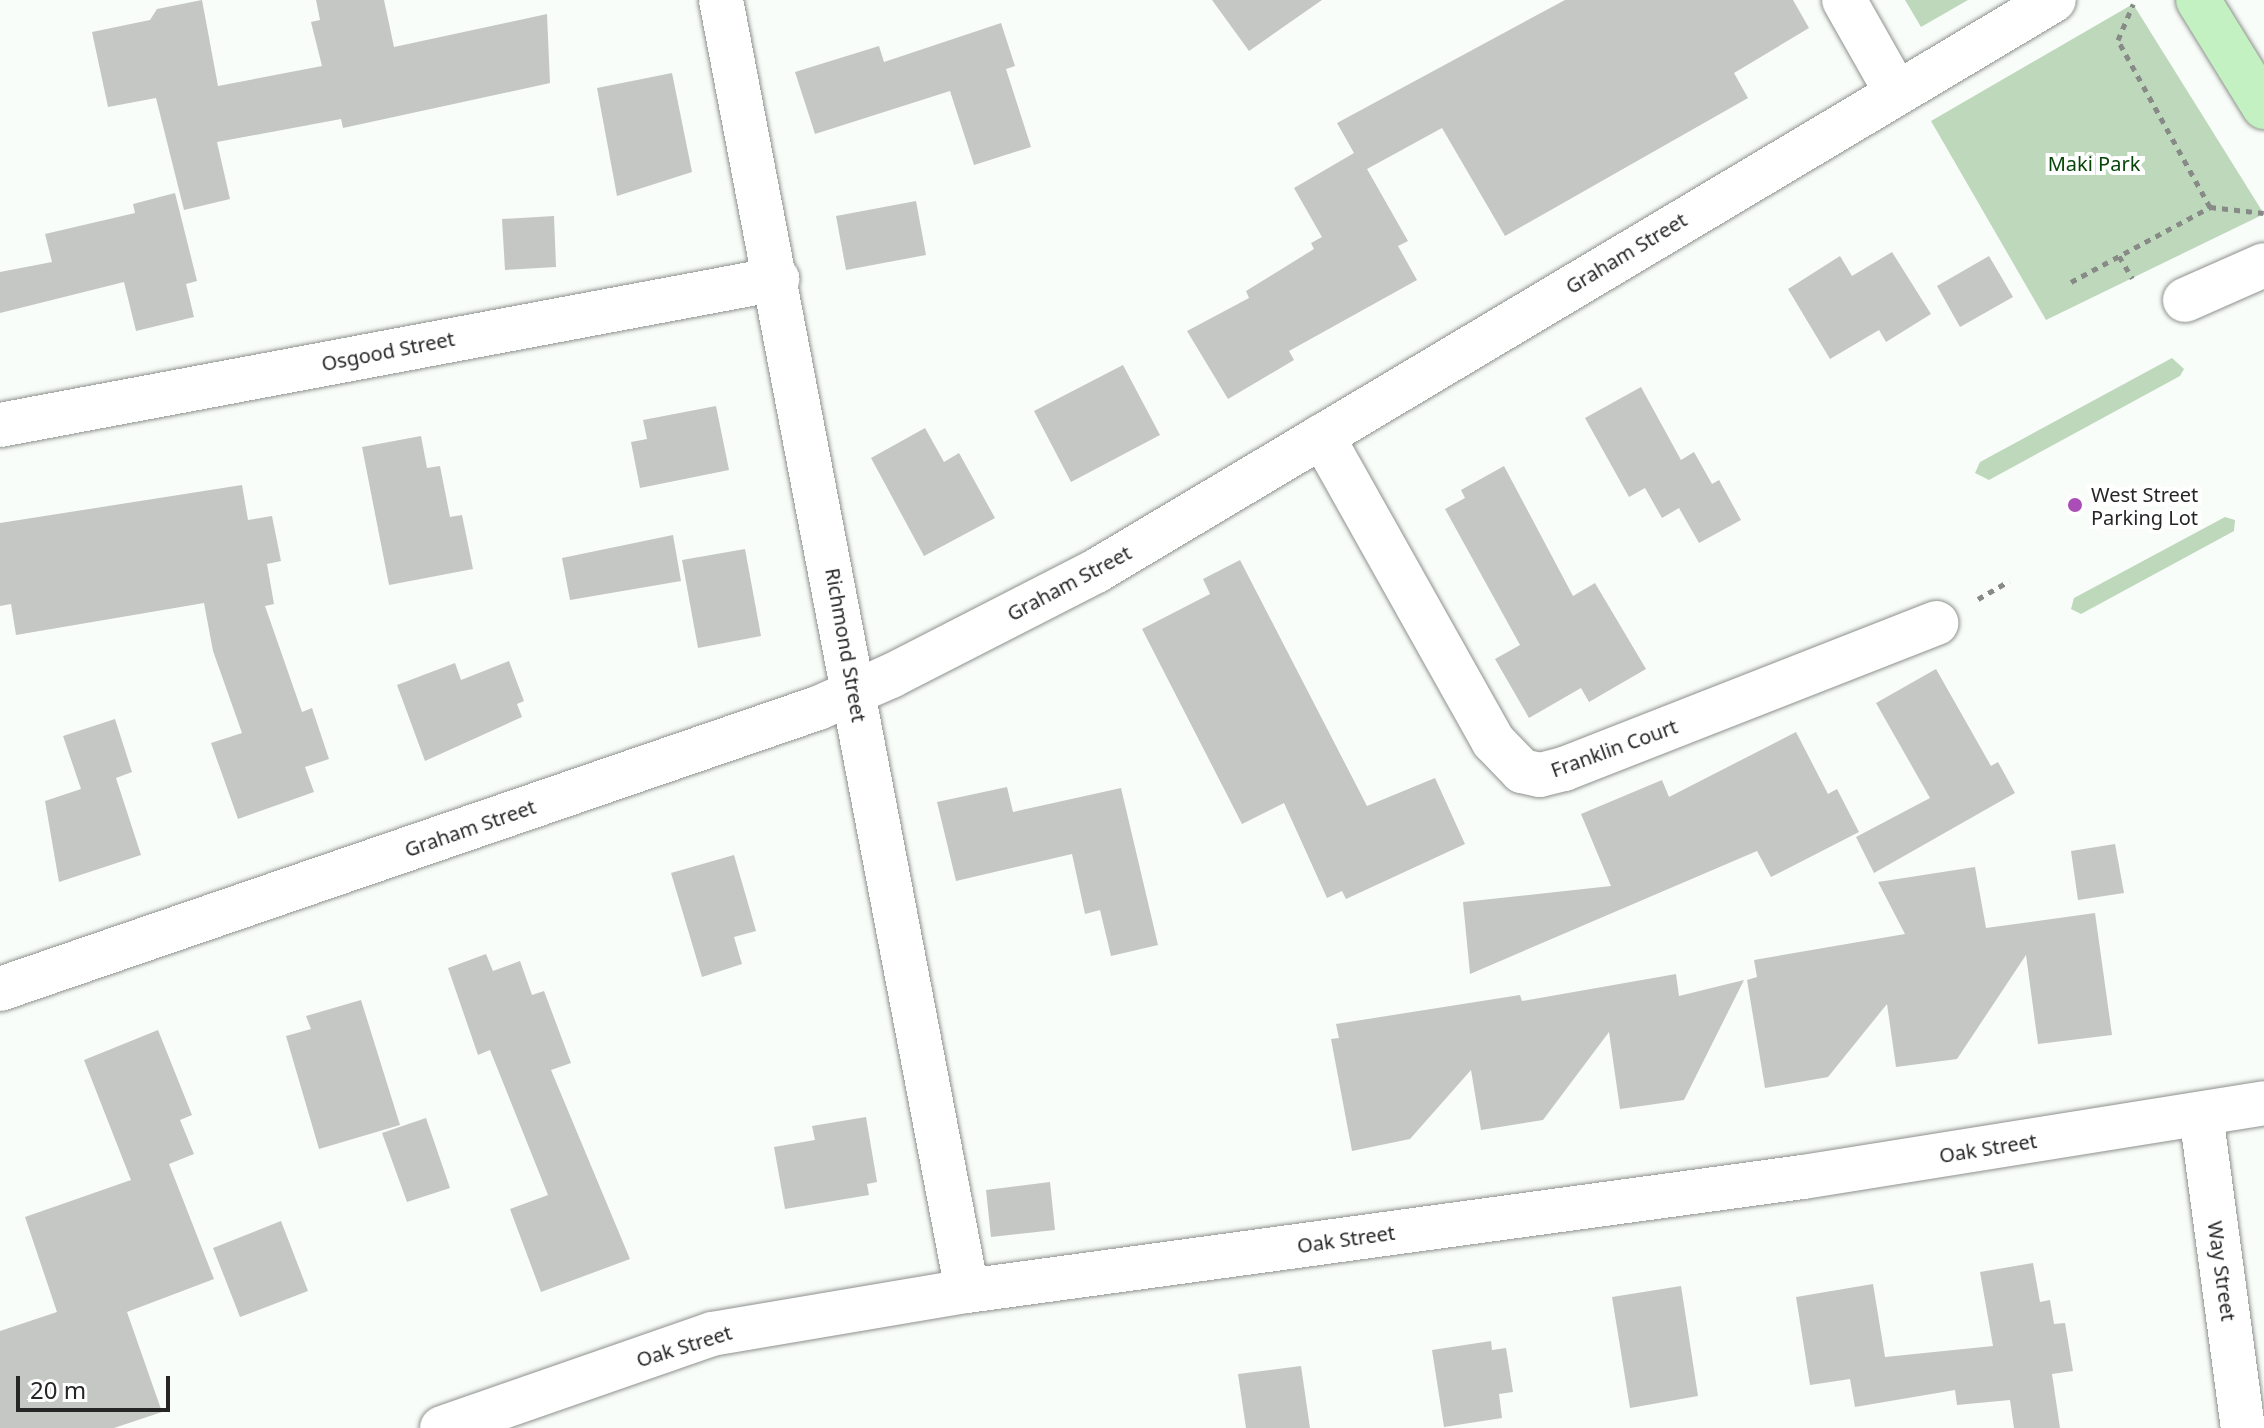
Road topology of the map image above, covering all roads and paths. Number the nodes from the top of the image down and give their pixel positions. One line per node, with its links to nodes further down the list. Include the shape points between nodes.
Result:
1 (721, 0): 13 (street, Richmond Street)
2 (1844, 0): 6 (street)
3 (2054, 0): 6 (street, Graham Street)
4 (2198, 0): 7 (main road)
5 (2133, 4): 8 (path, via 2118,40)
6 (1896, 92): 17 (street, Graham Street)
7 (2264, 107)
8 (2210, 207): 9 (path); 10 (path)
9 (2264, 213)
10 (2119, 256): 12 (path); 14 (path)
11 (2264, 265): 15 (street)
12 (2132, 278)
13 (777, 279): 16 (street, Osgood Street); 19 (street, Richmond Street)
14 (2071, 282)
15 (2185, 300)
16 (0, 425)
17 (1322, 436): 18 (street, Franklin Court, via 1493,741 1522,771 1540,775 1564,769); 19 (street, Graham Street, via 1096,571)
18 (1936, 623)
19 (855, 693): 20 (street, Graham Street); 23 (street, Richmond Street)
20 (0, 989)
21 (2264, 1103): 22 (street, Oak Street)
22 (2201, 1114): 23 (street, Oak Street, via 1803,1177); 25 (street, Way Street)
23 (967, 1291): 24 (street, Oak Street, via 712,1334)
24 (442, 1428)
25 (2243, 1428)

